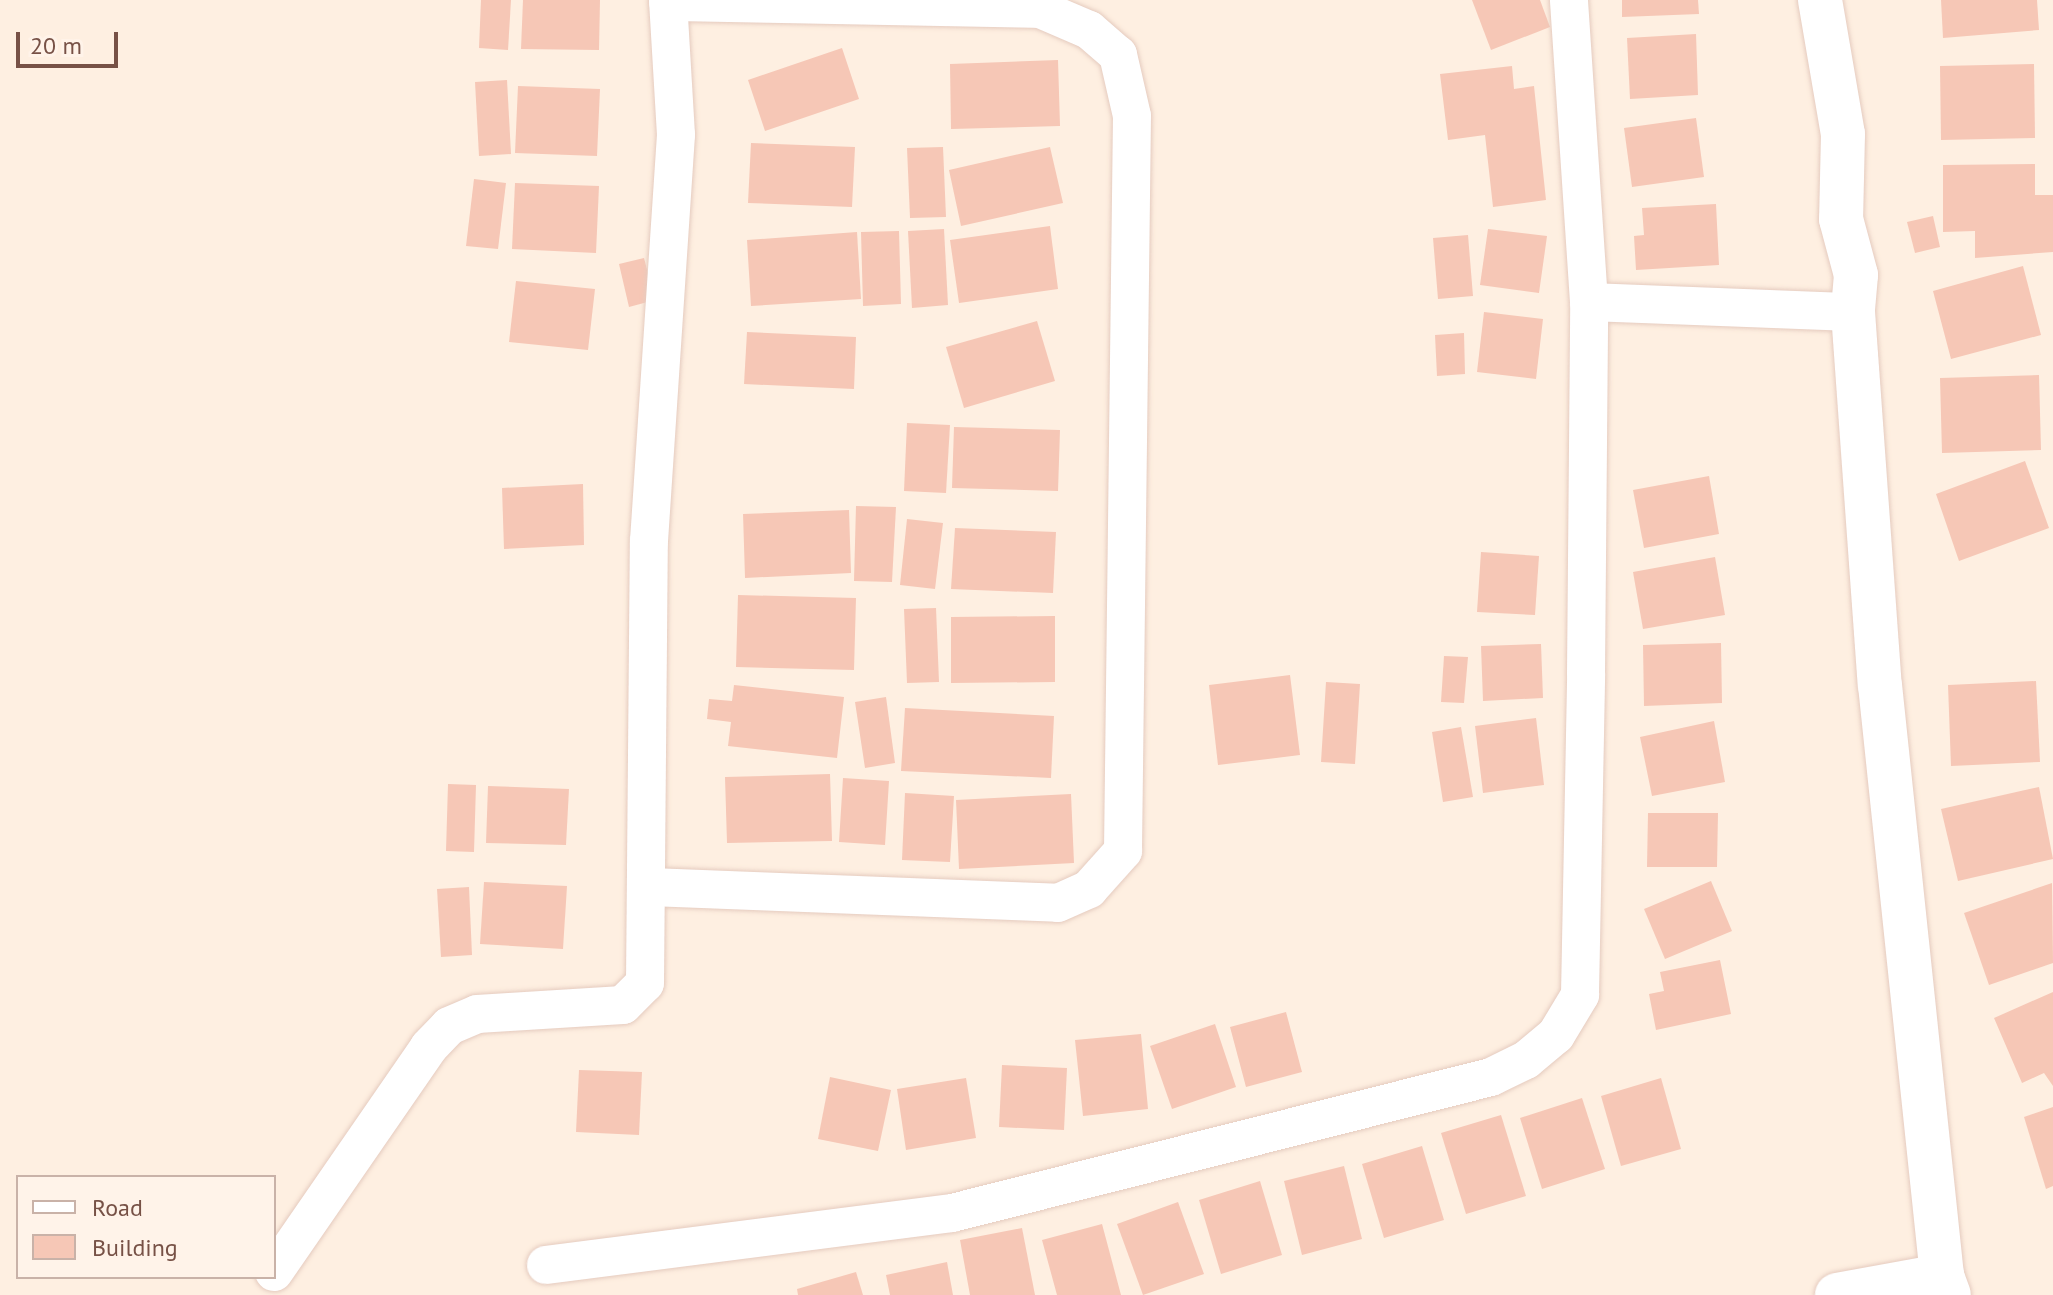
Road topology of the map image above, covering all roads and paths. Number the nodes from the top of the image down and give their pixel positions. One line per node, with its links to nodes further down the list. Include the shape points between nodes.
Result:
1 (1569, 0): 4 (street)
2 (1820, 0): 5 (street, via 1843,134 1841,219 1856,275)
3 (668, 1): 6 (street, via 676,135 649,541); 6 (street, via 1040,9 1089,30 1118,55 1132,116 1123,851 1089,889 1058,903)
4 (1589, 302): 5 (street); 7 (street, via 1580,995 1556,1035 1526,1060 1491,1077 952,1213)
5 (1853, 312): 9 (street, via 1880,685)
6 (650, 887): 8 (street, via 649,970 636,997 623,1005 477,1014 449,1026 429,1047)
7 (546, 1265)
8 (276, 1269)
9 (1945, 1286): 10 (street)
10 (1837, 1295)

